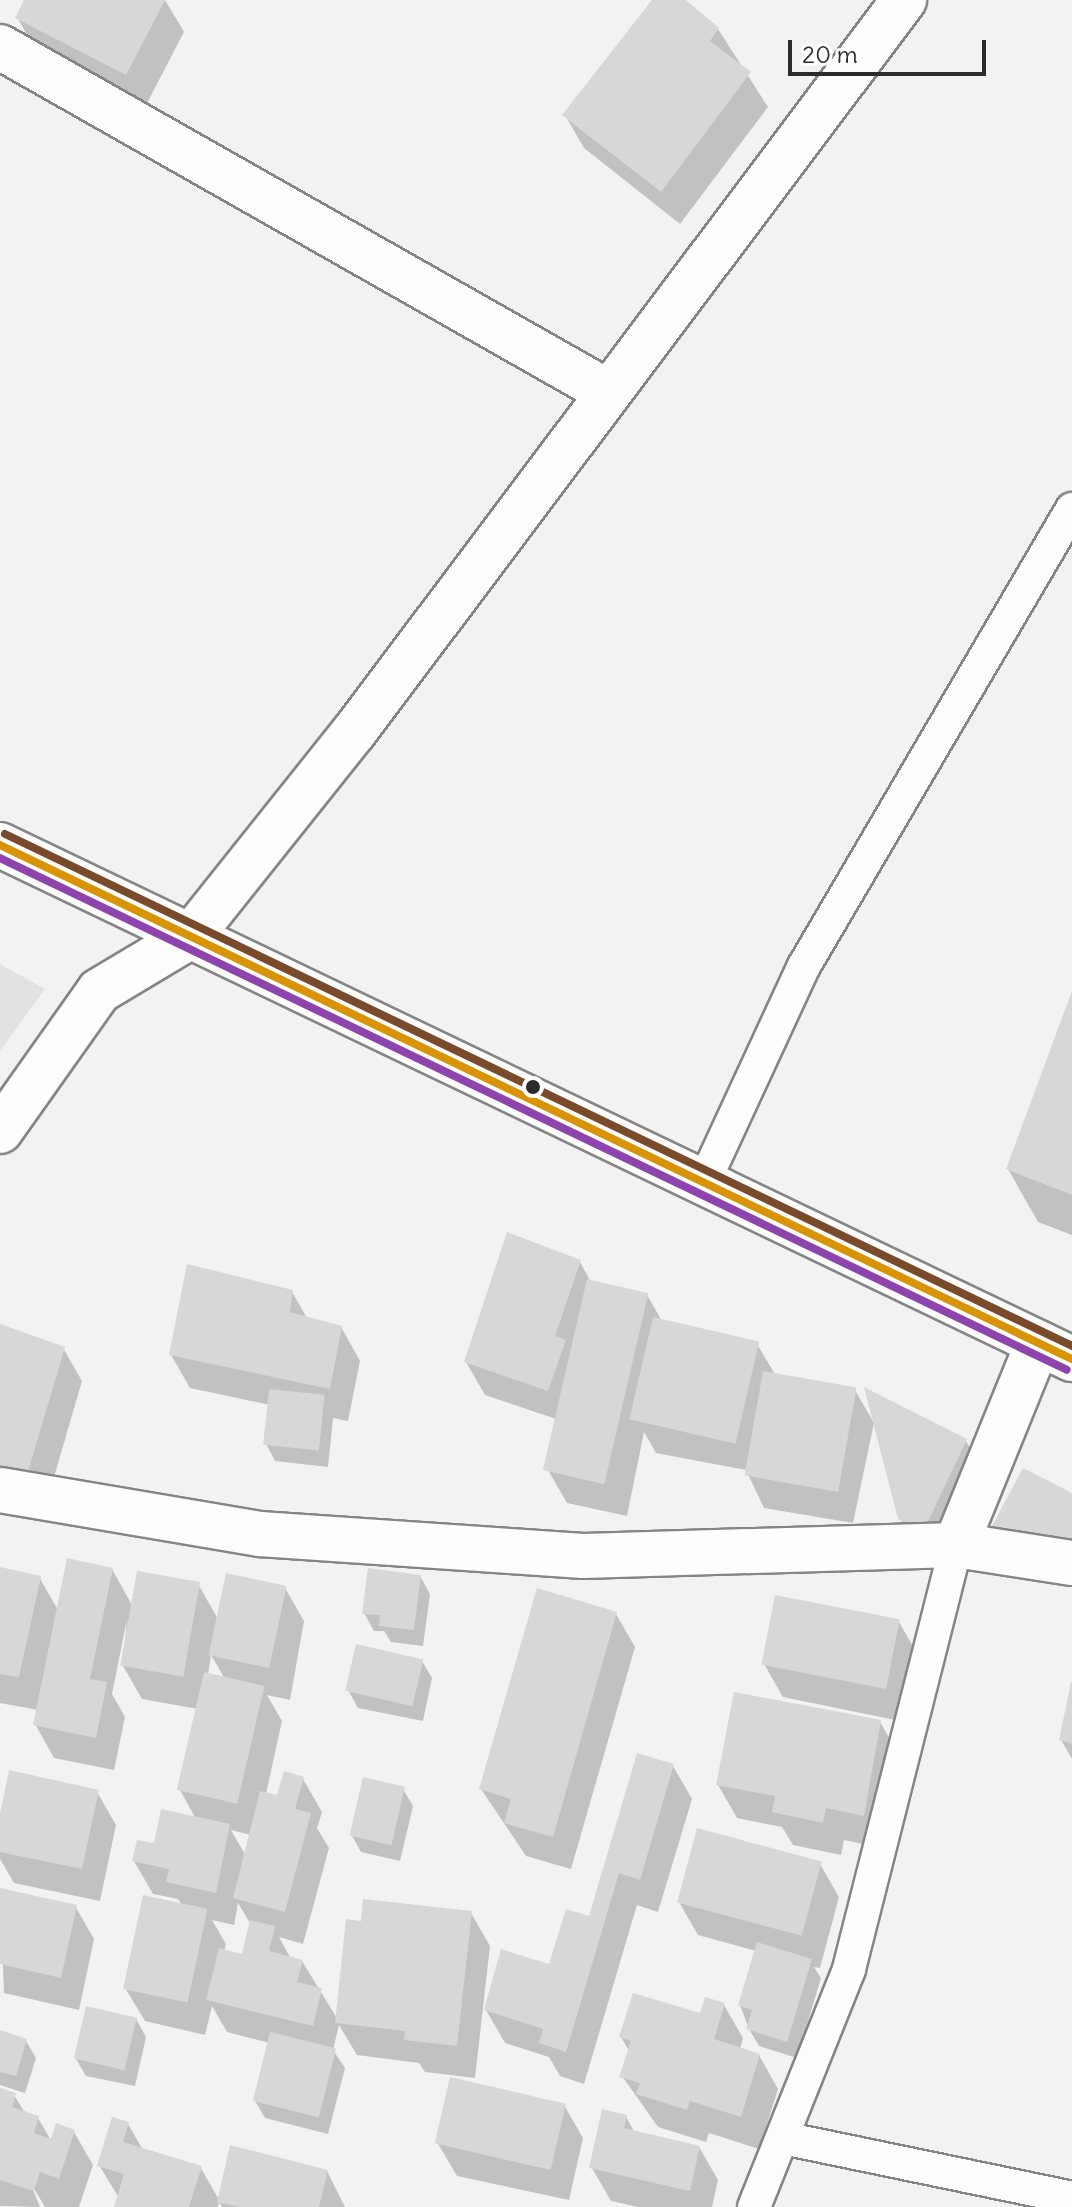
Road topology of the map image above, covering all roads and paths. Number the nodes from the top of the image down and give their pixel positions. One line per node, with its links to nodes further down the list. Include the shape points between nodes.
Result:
1 (904, 0): 3 (street)
2 (0, 47): 3 (street)
3 (606, 391): 6 (street, via 354,732)
4 (1072, 509): 8 (lane, via 804,966)
5 (0, 845): 6 (street)
6 (191, 936): 7 (street, via 99,991); 8 (street)
7 (0, 1131)
8 (704, 1182): 9 (street)
9 (1055, 1351): 11 (street)
10 (0, 1490): 11 (street, via 260,1534 583,1556)
11 (956, 1545): 12 (street); 13 (lane, via 849,1969)
12 (1072, 1563)
13 (783, 2138): 14 (lane); 15 (lane)
14 (1072, 2198)
15 (754, 2207)

